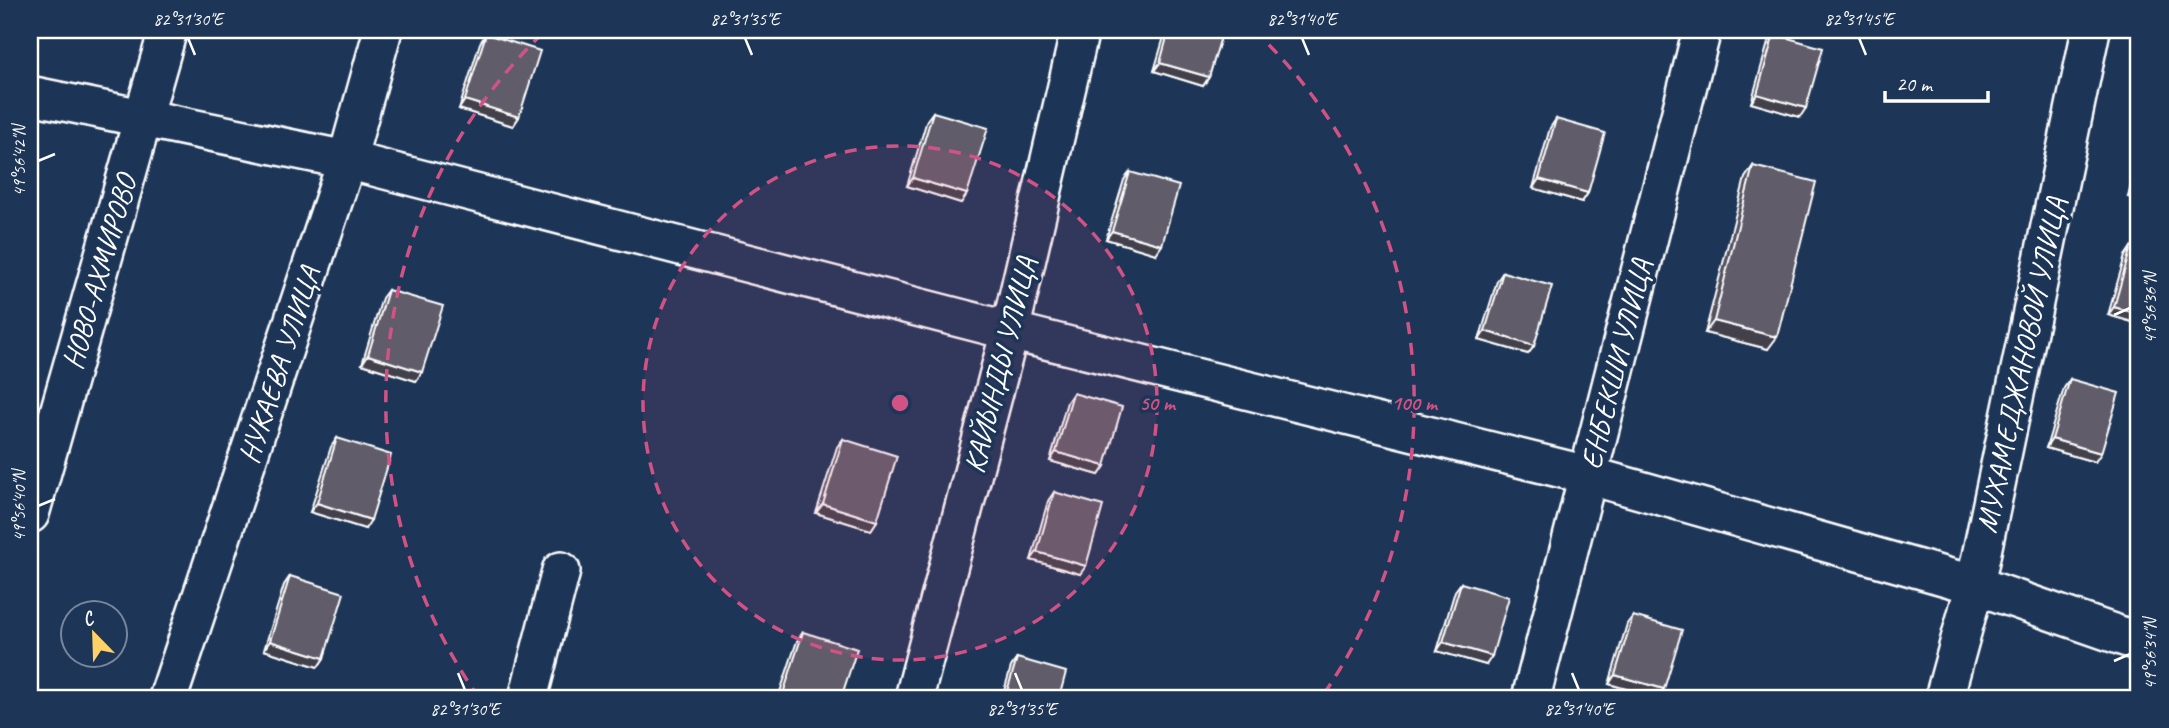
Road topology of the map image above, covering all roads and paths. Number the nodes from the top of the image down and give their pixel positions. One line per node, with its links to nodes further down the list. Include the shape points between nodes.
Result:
1 (168, 30): 7 (street, НОВО-АХМИРОВО)
2 (383, 30): 8 (street, НУКАЕВА УЛИЦА)
3 (1080, 30): 9 (street, КАЙЫНДЫ УЛИЦА)
4 (1702, 30): 10 (street, ЕНБЕКШИ УЛИЦА)
5 (2091, 30): 13 (street, МУХАМЕДЖАНОВОЙ УЛИЦА)
6 (30, 95): 7 (street)
7 (143, 118): 8 (street); 11 (street, НОВО-АХМИРОВО)
8 (347, 160): 9 (street); 15 (street, НУКАЕВА УЛИЦА)
9 (1010, 331): 10 (street); 17 (street, КАЙЫНДЫ УЛИЦА)
10 (1587, 475): 13 (street); 18 (street, ЕНБЕКШИ УЛИЦА)
11 (30, 514)
12 (561, 571): 16 (street)
13 (1975, 585): 14 (street); 19 (street, МУХАМЕДЖАНОВОЙ УЛИЦА)
14 (2139, 642)
15 (168, 698)
16 (528, 698)
17 (915, 698)
18 (1531, 698)
19 (1944, 698)

